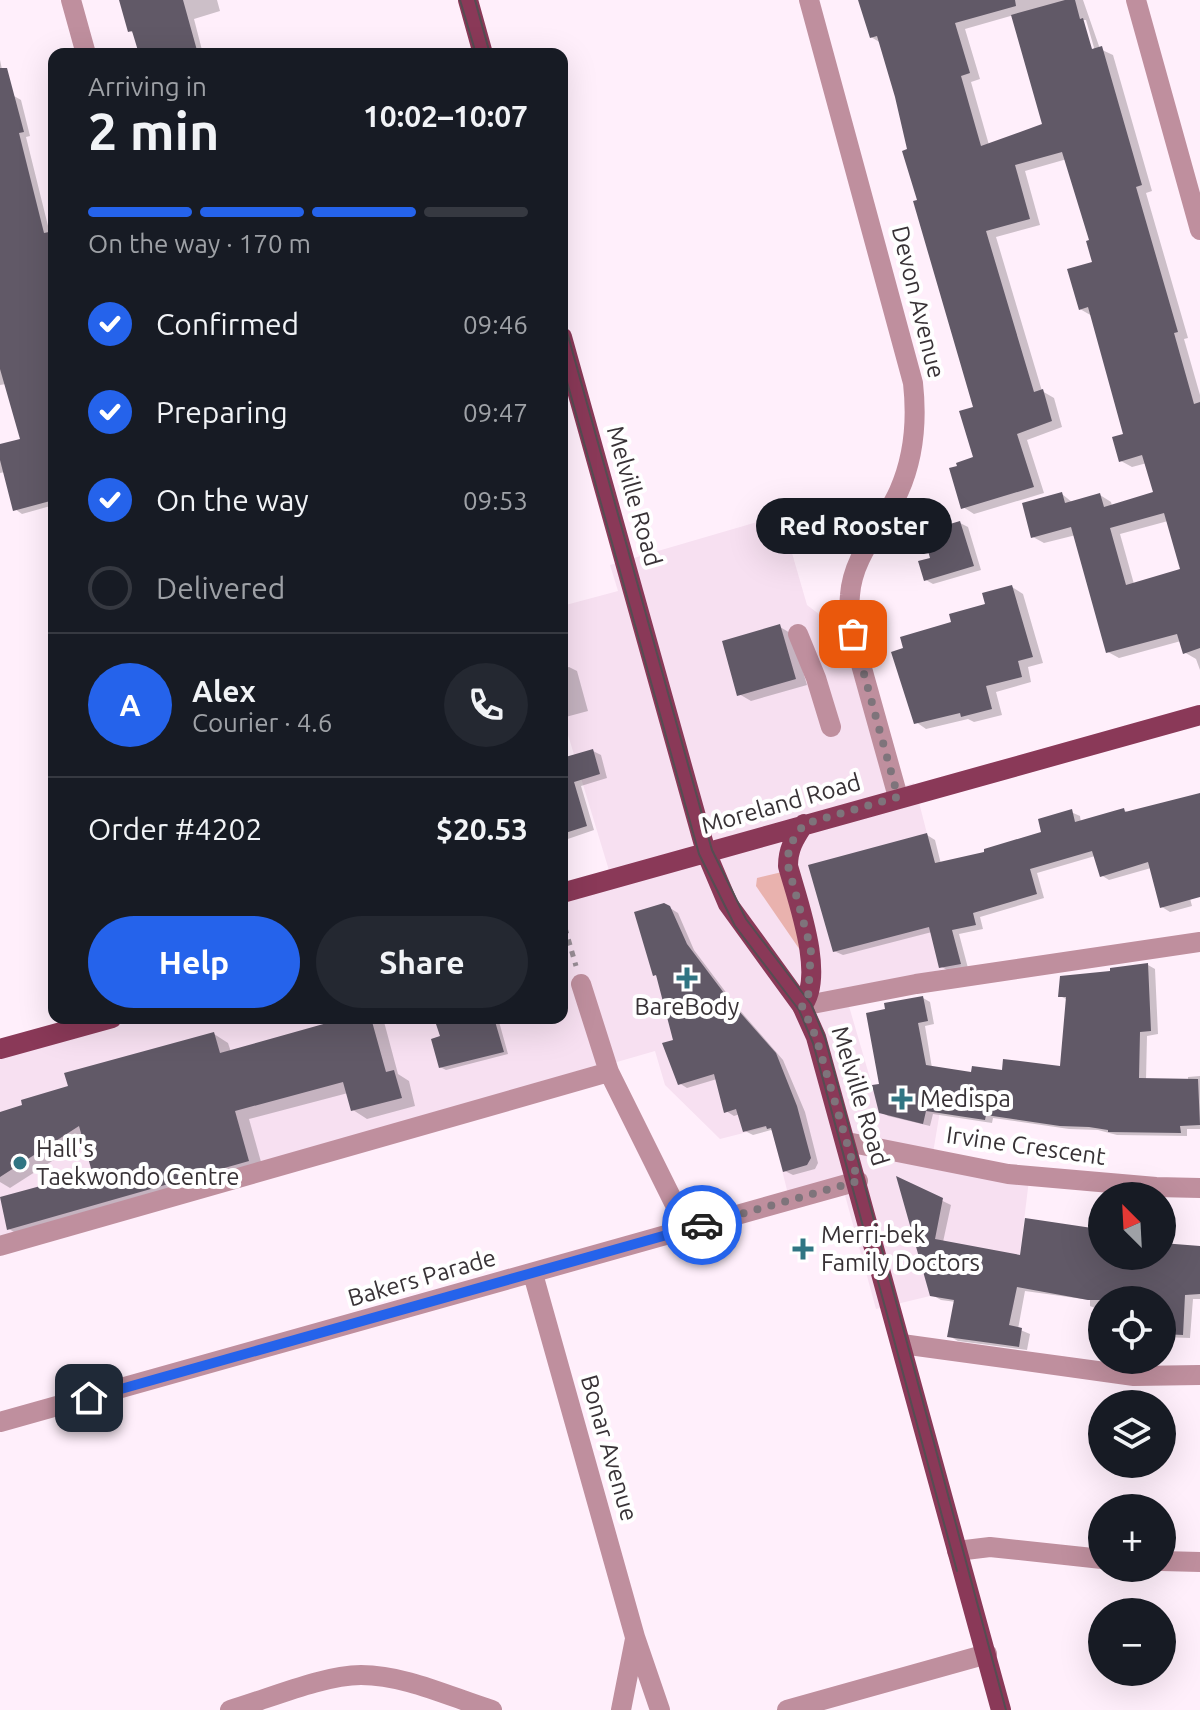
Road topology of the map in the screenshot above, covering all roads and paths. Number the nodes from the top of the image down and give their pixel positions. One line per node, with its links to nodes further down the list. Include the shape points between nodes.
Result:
1 (71, 0): 5 (street)
2 (468, 0): 6 (main road)
3 (809, 0): 12 (street, Devon Avenue, via 913,383 909,462 900,491 859,561 850,595 853,634)
4 (1136, 0): 7 (street)
5 (84, 48)
6 (481, 48)
7 (1200, 230)
8 (568, 358): 14 (main road, Melville Road)
9 (798, 634): 11 (street)
10 (1200, 715): 12 (main road, Moreland Road)
11 (831, 727)
12 (898, 797): 13 (main road, Moreland Road)
13 (804, 824): 14 (main road, Moreland Road); 19 (main road, via 788,856 811,949 808,999)
14 (706, 852): 15 (main road, Moreland Road); 19 (main road, Melville Road, via 728,904)
15 (568, 891)
16 (568, 938): 18 (path)
17 (1200, 942): 19 (street)
18 (581, 984): 22 (street)
19 (802, 1006): 23 (main road, Melville Road)
20 (90, 1024): 21 (main road)
21 (0, 1049)
22 (609, 1072): 26 (street); 27 (street)
23 (847, 1142): 24 (main road, Melville Road); 25 (street, Irvine Crescent, via 1008,1174)
24 (858, 1181): 26 (street, Bakers Parade); 29 (main road, Melville Road)
25 (1200, 1188)
26 (687, 1229): 28 (street, Bakers Parade)
27 (0, 1246)
28 (533, 1274): 31 (street, Bakers Parade); 36 (street, Bonar Avenue)
29 (902, 1344): 30 (street, via 1134,1376); 32 (main road, Melville Road)
30 (1200, 1375)
31 (0, 1422)
32 (957, 1551): 33 (street, via 990,1547); 37 (main road, Melville Road)
33 (1088, 1558)
34 (1176, 1561): 35 (street)
35 (1200, 1562)
36 (635, 1637): 40 (street, Bonar Avenue); 41 (street, Bonar Avenue)
37 (987, 1654): 42 (street); 43 (main road, Melville Road)
38 (230, 1710): 39 (street, via 359,1675 404,1682)
39 (492, 1710)
40 (621, 1710)
41 (660, 1710)
42 (787, 1710)
43 (1001, 1710)

